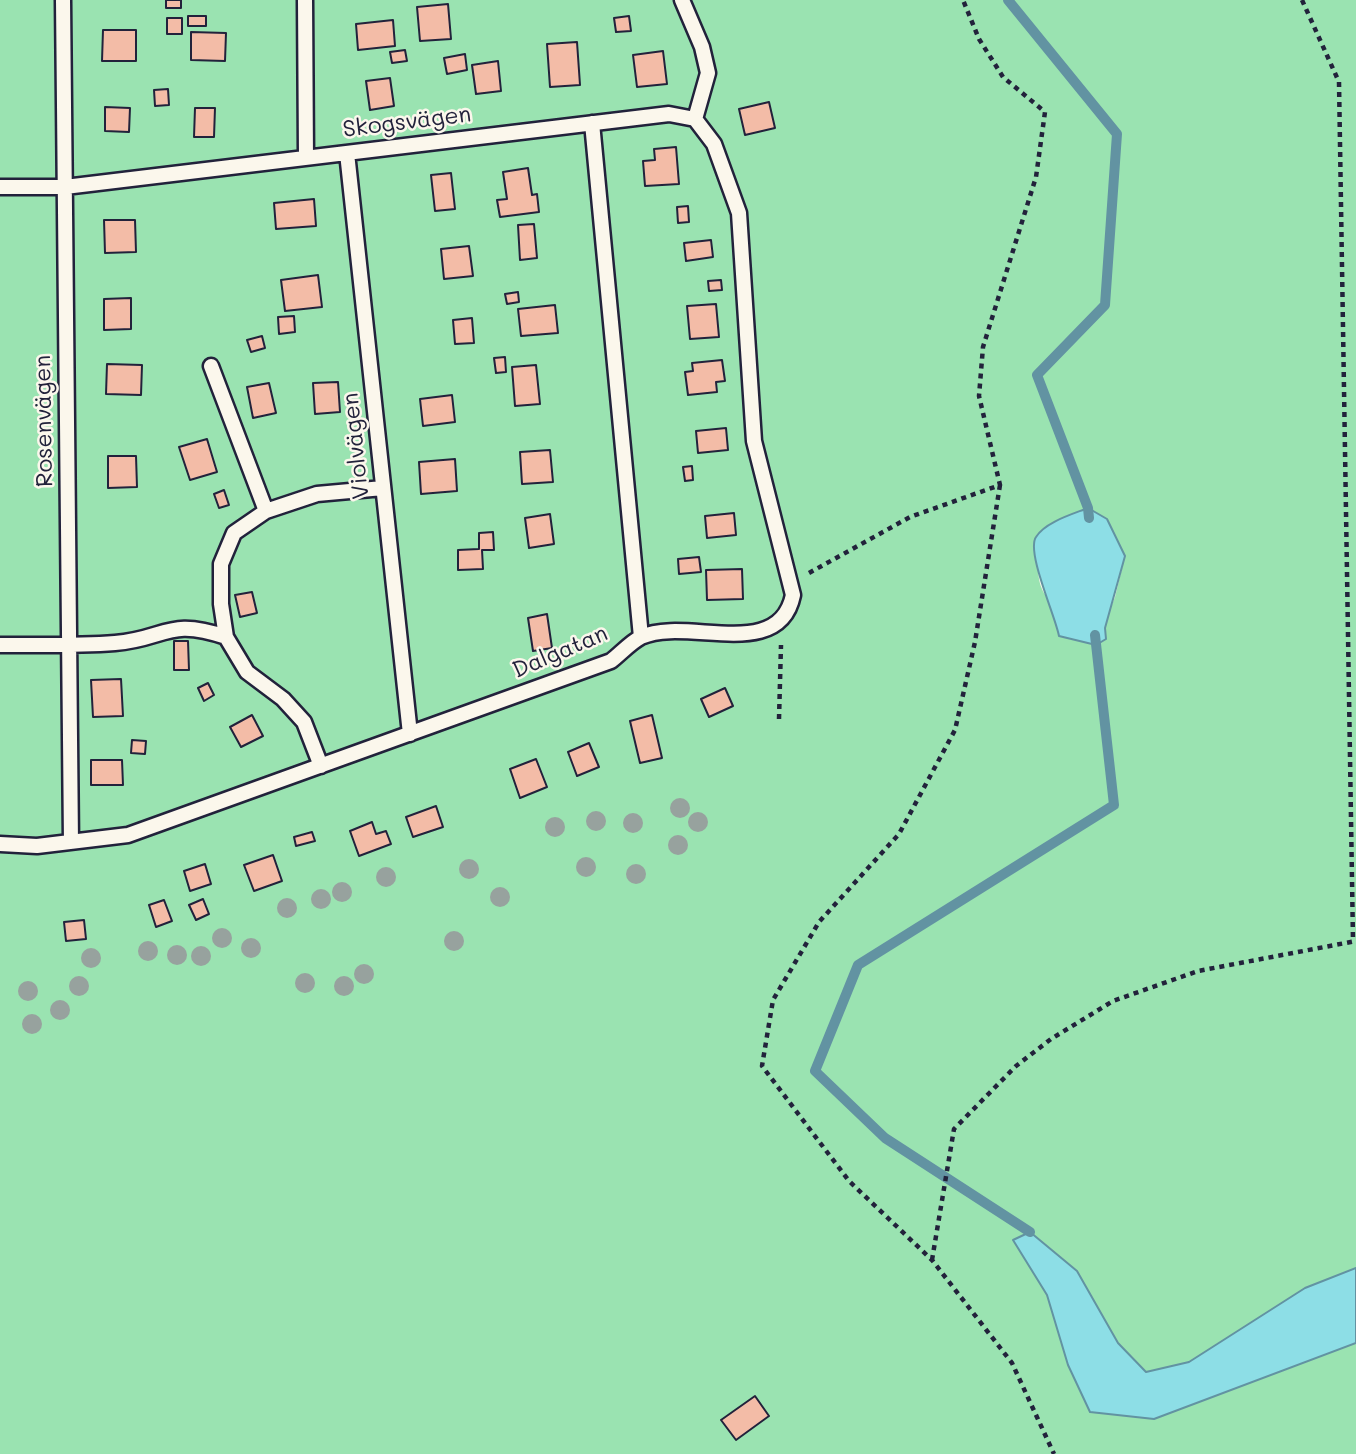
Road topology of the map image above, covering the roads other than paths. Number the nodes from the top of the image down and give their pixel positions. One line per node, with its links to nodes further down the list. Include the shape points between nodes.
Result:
1 (63, 0): 9 (lane, Rosenvägen)
2 (305, 0): 7 (lane)
3 (682, 0): 4 (lane, via 708,73)
4 (695, 118): 5 (lane, Skogsvägen, via 669,114); 13 (lane, via 714,144 739,213 754,441 793,595 790,612 763,632)
5 (592, 122): 6 (lane, Skogsvägen); 13 (lane, Dalgatan)
6 (347, 153): 7 (lane, Skogsvägen); 11 (lane, Violvägen)
7 (306, 157): 9 (lane, Skogsvägen)
8 (0, 187): 9 (lane, Skogsvägen)
9 (65, 187): 16 (lane, Rosenvägen)
10 (211, 366): 12 (lane)
11 (383, 488): 12 (lane, via 317,494); 17 (lane, Violvägen)
12 (266, 511): 14 (lane, via 234,533 221,564)
13 (641, 637): 17 (lane, Dalgatan, via 611,661)
14 (226, 638): 16 (lane, via 198,628 172,628 119,643); 18 (lane, via 247,672 304,722)
15 (0, 645): 16 (lane)
16 (69, 645): 19 (lane, Rosenvägen)
17 (410, 734): 18 (lane, Dalgatan)
18 (321, 766): 19 (lane, Dalgatan, via 128,835)
19 (71, 842): 20 (lane, Dalgatan)
20 (0, 844)

